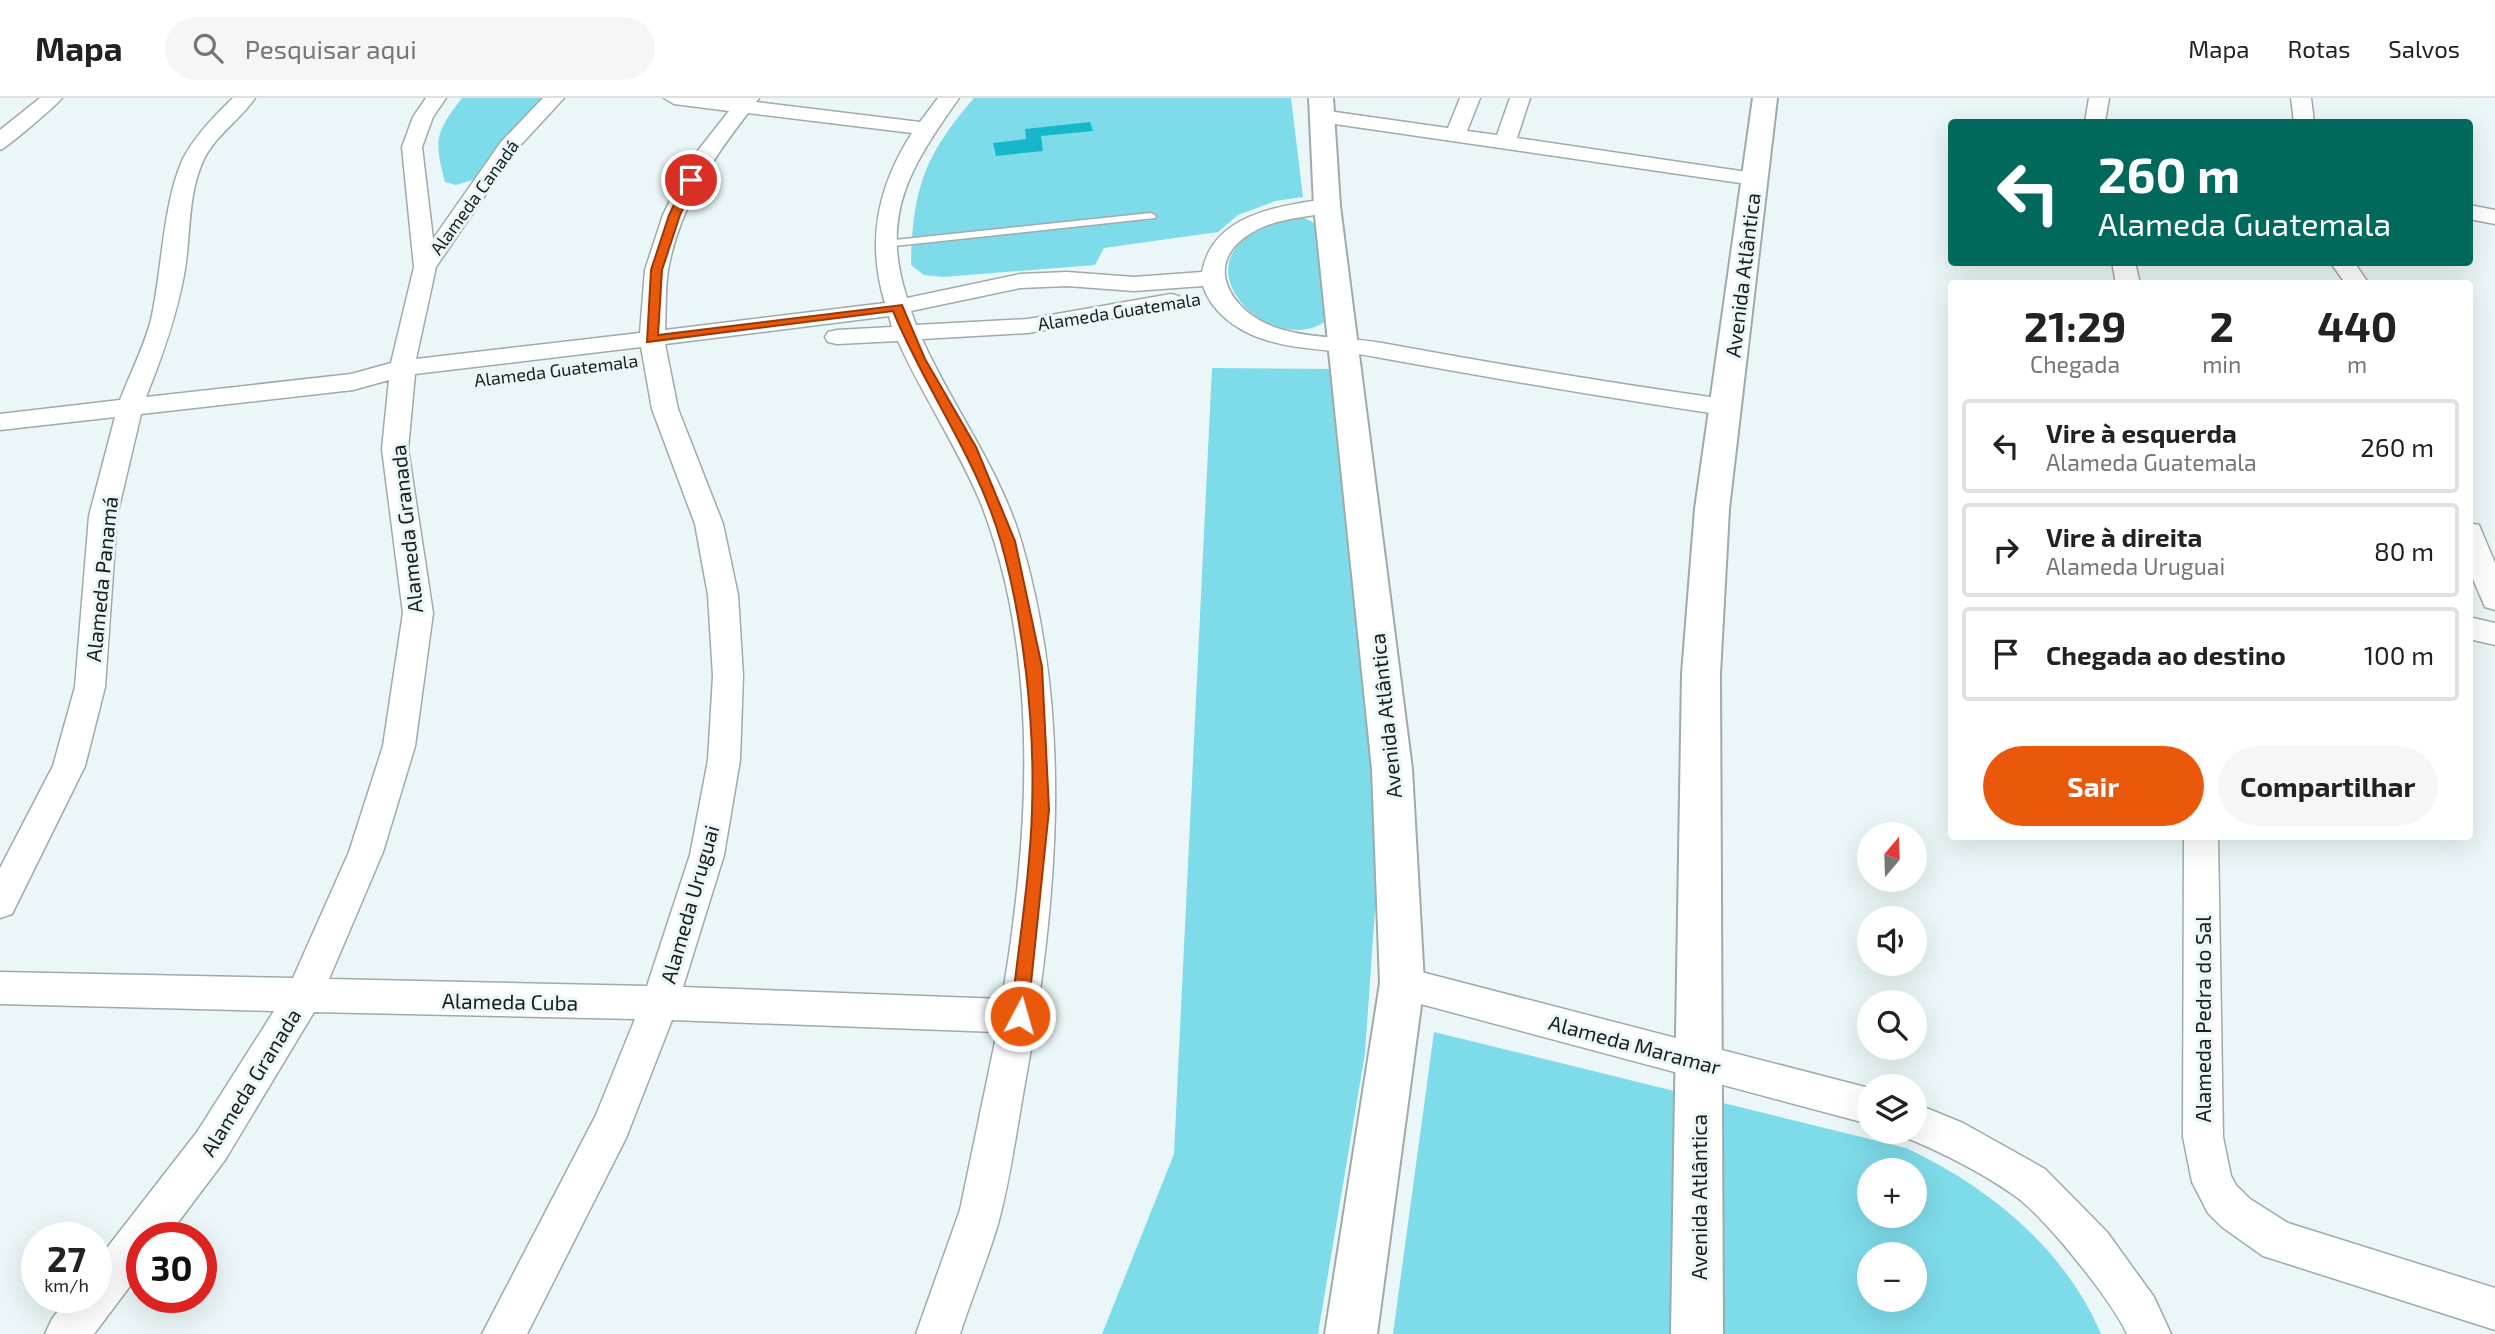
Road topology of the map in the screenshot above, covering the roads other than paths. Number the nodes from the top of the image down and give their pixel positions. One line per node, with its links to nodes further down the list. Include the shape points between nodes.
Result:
1 (51, 98): 19 (street)
2 (245, 98): 36 (street, Alameda Panamá, via 223,118 193,160 162,324)
3 (436, 98): 22 (street, Alameda Granada, via 412,146)
4 (554, 98): 21 (street, Alameda Canadá)
5 (674, 98): 12 (street)
6 (949, 98): 16 (street)
7 (1470, 98): 17 (street)
8 (1520, 98): 18 (street)
9 (1765, 98): 20 (street, Avenida Atlântica)
10 (2099, 98): 14 (street)
11 (2301, 98): 15 (street)
12 (745, 102): 16 (street); 34 (street, Alameda Uruguai, via 699,162 674,215 657,270)
13 (1321, 107): 17 (street); 23 (street, Avenida Atlântica)
14 (2096, 119)
15 (2304, 119)
16 (922, 128): 27 (street, via 890,203)
17 (1455, 136): 18 (street)
18 (1505, 143): 20 (street)
19 (0, 144)
20 (1754, 179): 37 (street, Avenida Atlântica)
21 (477, 187): 22 (street); 29 (street, Alameda Canadá)
22 (434, 195): 29 (street, Alameda Granada)
23 (1327, 206): 31 (street, via 1271,215 1247,225 1226,241 1216,258); 33 (street, Avenida Atlântica)
24 (2473, 213): 26 (street)
25 (1151, 216): 27 (lane)
26 (2495, 217)
27 (885, 244): 32 (street, via 888,281)
28 (2345, 266): 30 (street)
29 (425, 267): 35 (street, Alameda Granada)
30 (2356, 280)
31 (1214, 287): 32 (street, Alameda Guatemala, via 1028,326); 32 (street, Alameda Guatemala, via 1020,281); 33 (street, via 1236,315 1262,331 1288,339)
32 (901, 319): 34 (street, Alameda Guatemala); 49 (street, via 969,447 1008,541 1034,667 1041,810)
33 (1343, 343): 37 (street, via 1565,384); 45 (street, Avenida Atlântica, via 1392,769)
34 (653, 349): 35 (street, Alameda Guatemala); 48 (street, Alameda Uruguai, via 665,409 709,524 723,595 728,676 724,760 707,855)
35 (401, 378): 36 (street, Alameda Guatemala); 47 (street, Alameda Granada, via 395,449 418,613 399,746 366,852)
36 (130, 407): 38 (street, Alameda Guatemala); 44 (street, Alameda Panamá, via 103,516 90,687 69,766)
37 (1724, 407): 50 (street, Avenida Atlântica, via 1701,674)
38 (0, 422)
39 (2473, 542): 40 (street)
40 (2495, 600)
41 (2473, 629): 42 (street)
42 (2495, 634)
43 (2201, 840): 53 (street, Alameda Pedra do Sal, via 2203,1137 2212,1182 2222,1199 2278,1241)
44 (0, 903)
45 (1402, 983): 50 (street, Alameda Maramar); 57 (street, Avenida Atlântica)
46 (0, 988): 47 (street, Alameda Cuba)
47 (303, 997): 48 (street, Alameda Cuba); 54 (street, Alameda Granada, via 211,1146)
48 (660, 1003): 49 (street, Alameda Cuba); 55 (street, Alameda Uruguai, via 612,1125)
49 (1020, 1016): 56 (street, via 978,1222)
50 (1699, 1061): 51 (street, Alameda Maramar); 58 (street, Avenida Atlântica)
51 (1857, 1103)
52 (1927, 1127): 59 (street, via 2031,1183 2092,1247 2139,1312)
53 (2495, 1309)
54 (67, 1334)
55 (504, 1334)
56 (938, 1334)
57 (1351, 1334)
58 (1698, 1334)
59 (2149, 1334)

